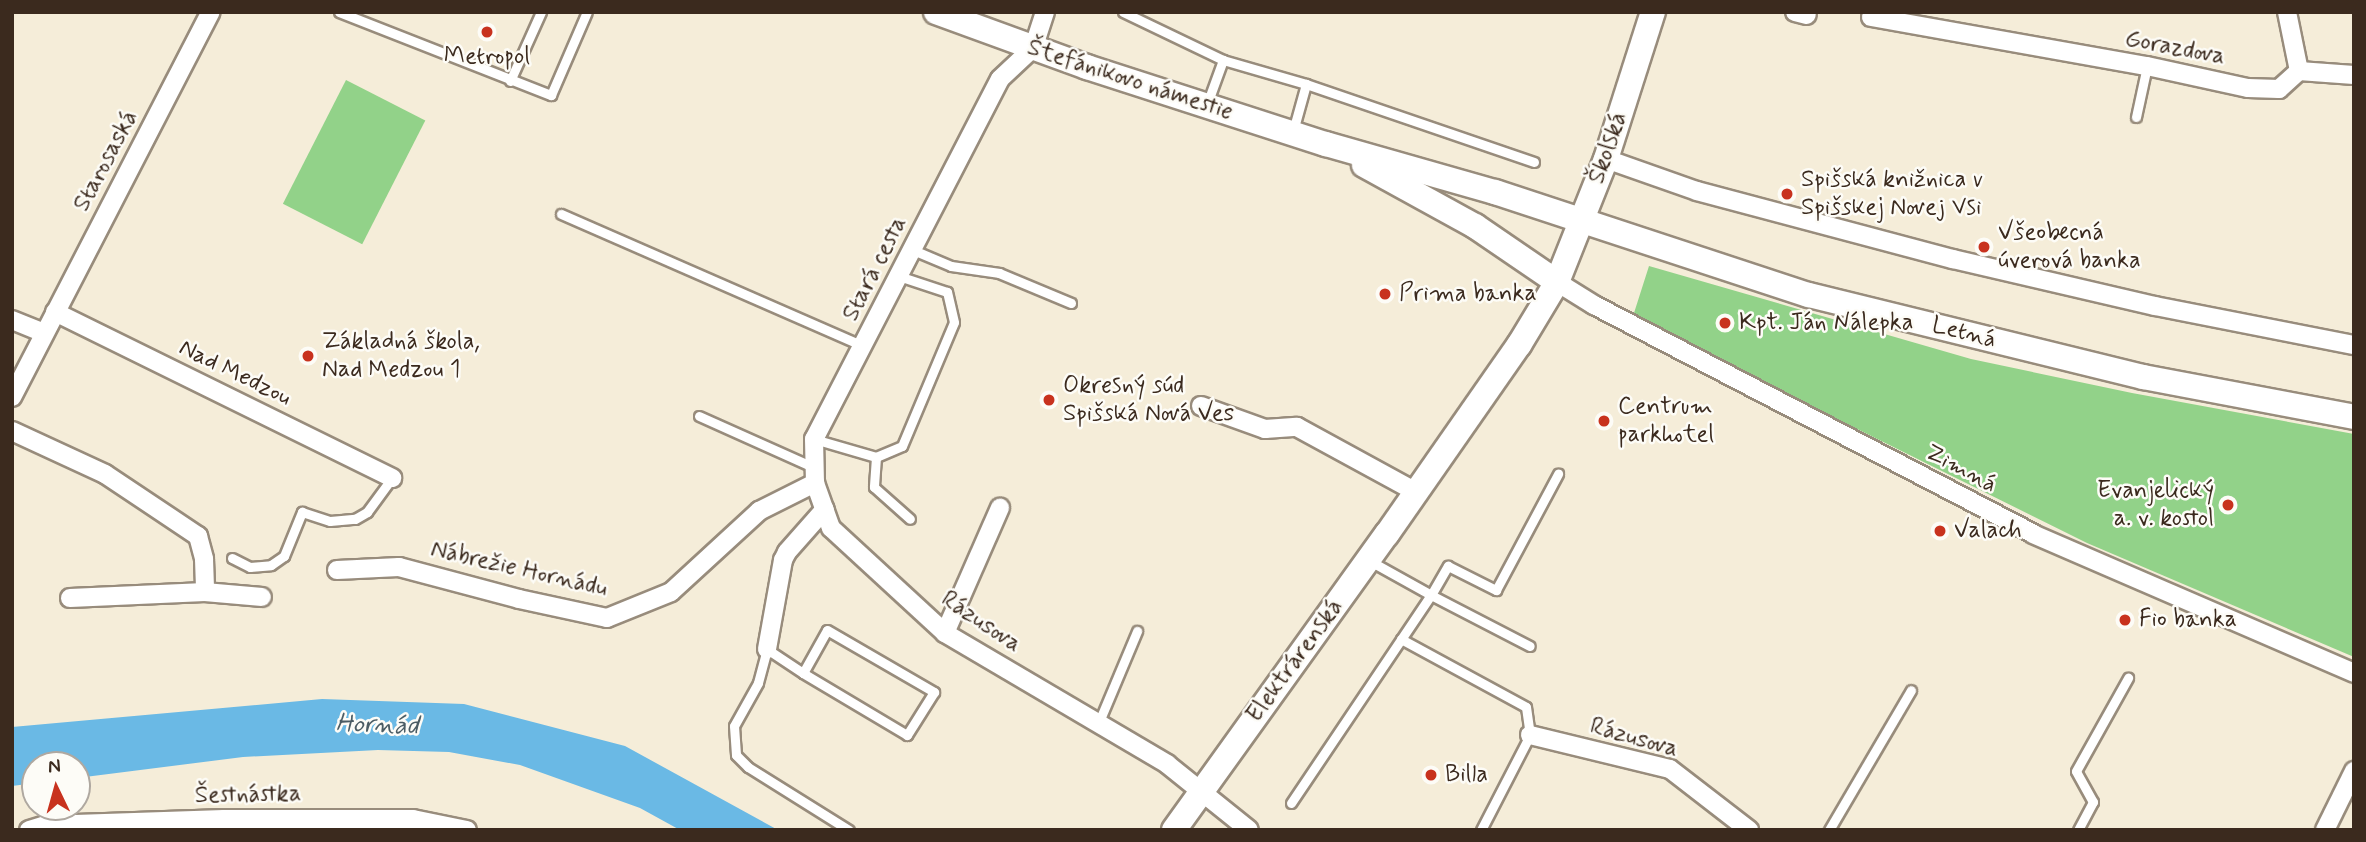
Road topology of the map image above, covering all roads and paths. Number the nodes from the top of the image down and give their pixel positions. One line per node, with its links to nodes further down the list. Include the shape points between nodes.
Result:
1 (211, 12): 30 (street, Starosaská)
2 (339, 12): 16 (lane)
3 (541, 12): 16 (lane)
4 (587, 12): 16 (lane, via 551,96)
5 (936, 12): 11 (street, Štefánikovo námestie)
6 (1045, 12): 11 (street)
7 (1123, 12): 12 (lane)
8 (1653, 12): 22 (street, Školská)
9 (2287, 12): 14 (street)
10 (1871, 17): 13 (street, Gorazdova)
11 (1033, 48): 18 (street, Štefánikovo námestie); 26 (street, Stará cesta, via 1000,79)
12 (1223, 60): 17 (lane); 18 (lane)
13 (2147, 66): 14 (street, Gorazdova, via 2248,88 2279,89); 19 (lane)
14 (2299, 71): 15 (street)
15 (2354, 75)
16 (510, 80)
17 (1306, 84): 20 (lane); 23 (lane)
18 (1206, 106): 20 (street, Štefánikovo námestie)
19 (2136, 117)
20 (1292, 133): 21 (street, Štefánikovo námestie)
21 (1326, 144): 25 (street, Štefánikovo námestie); 28 (street, Štefánikovo námestie, via 1475,226)
22 (1606, 159): 25 (street, Školská); 33 (street, via 1696,191 2045,281)
23 (1534, 162)
24 (561, 214): 34 (lane)
25 (1582, 221): 28 (street, Školská); 38 (street, Letná, via 1809,295 2143,377)
26 (913, 250): 27 (street, Stará cesta); 29 (lane, via 951,266 999,273)
27 (899, 276): 34 (street, Stará cesta); 41 (lane, via 947,292 954,322 902,446)
28 (1557, 282): 45 (street, Elektrárenská); 63 (street, Zimná, via 2033,534)
29 (1070, 303)
30 (55, 312): 32 (street, Starosaská); 44 (street, Nad Medzou)
31 (12, 320): 32 (street)
32 (45, 333): 35 (street, Starosaská)
33 (2354, 345)
34 (863, 346): 40 (street, Stará cesta)
35 (12, 397)
36 (1201, 407): 45 (street, via 1265,429 1297,427)
37 (699, 416): 43 (lane)
38 (2354, 417)
39 (12, 431): 53 (street, via 105,474 198,536)
40 (814, 439): 41 (lane); 43 (street, Stará cesta)
41 (876, 457): 48 (lane, via 874,487)
42 (1558, 474): 54 (lane, via 1496,590 1448,566)
43 (815, 475): 47 (street, Stará cesta); 52 (street, Nábrežie Hornádu, via 759,511 671,592 607,618 399,567)
44 (392, 478): 50 (lane, via 367,512 355,519 330,521 302,513 285,556 271,565 250,567)
45 (1416, 492): 51 (street, Elektrárenská)
46 (1000, 508): 58 (street)
47 (825, 509): 49 (street, Stará cesta); 61 (street, via 783,560)
48 (910, 519)
49 (831, 528): 58 (street, Rázusova)
50 (232, 558)
51 (1368, 560): 54 (lane); 69 (street, Elektrárenská)
52 (337, 569)
53 (205, 592): 55 (street); 56 (street)
54 (1431, 595): 59 (lane); 60 (lane)
55 (262, 597)
56 (71, 598)
57 (1138, 631): 66 (lane)
58 (945, 633): 66 (street, Rázusova)
59 (1401, 639): 67 (lane, via 1523,704 1530,718); 70 (lane)
60 (1530, 646)
61 (767, 649): 62 (lane); 73 (lane, via 758,682 734,726 736,755)
62 (803, 673): 62 (lane, via 907,734 933,692 827,630)
63 (2354, 673)
64 (2128, 678): 79 (lane, via 2076,771 2093,802)
65 (1911, 691): 78 (lane)
66 (1098, 723): 69 (street, Rázusova, via 1167,764)
67 (1530, 734): 76 (lane); 77 (street, Rázusova, via 1670,769)
68 (2354, 771): 80 (street)
69 (1201, 793): 74 (street, Elektrárenská); 75 (street)
70 (1291, 803)
71 (29, 830): 72 (street, Šestnástka, via 45,825 224,818 413,819)
72 (467, 830)
73 (849, 830)
74 (1174, 830)
75 (1249, 830)
76 (1481, 830)
77 (1749, 830)
78 (1829, 830)
79 (2078, 830)
80 (2325, 830)

